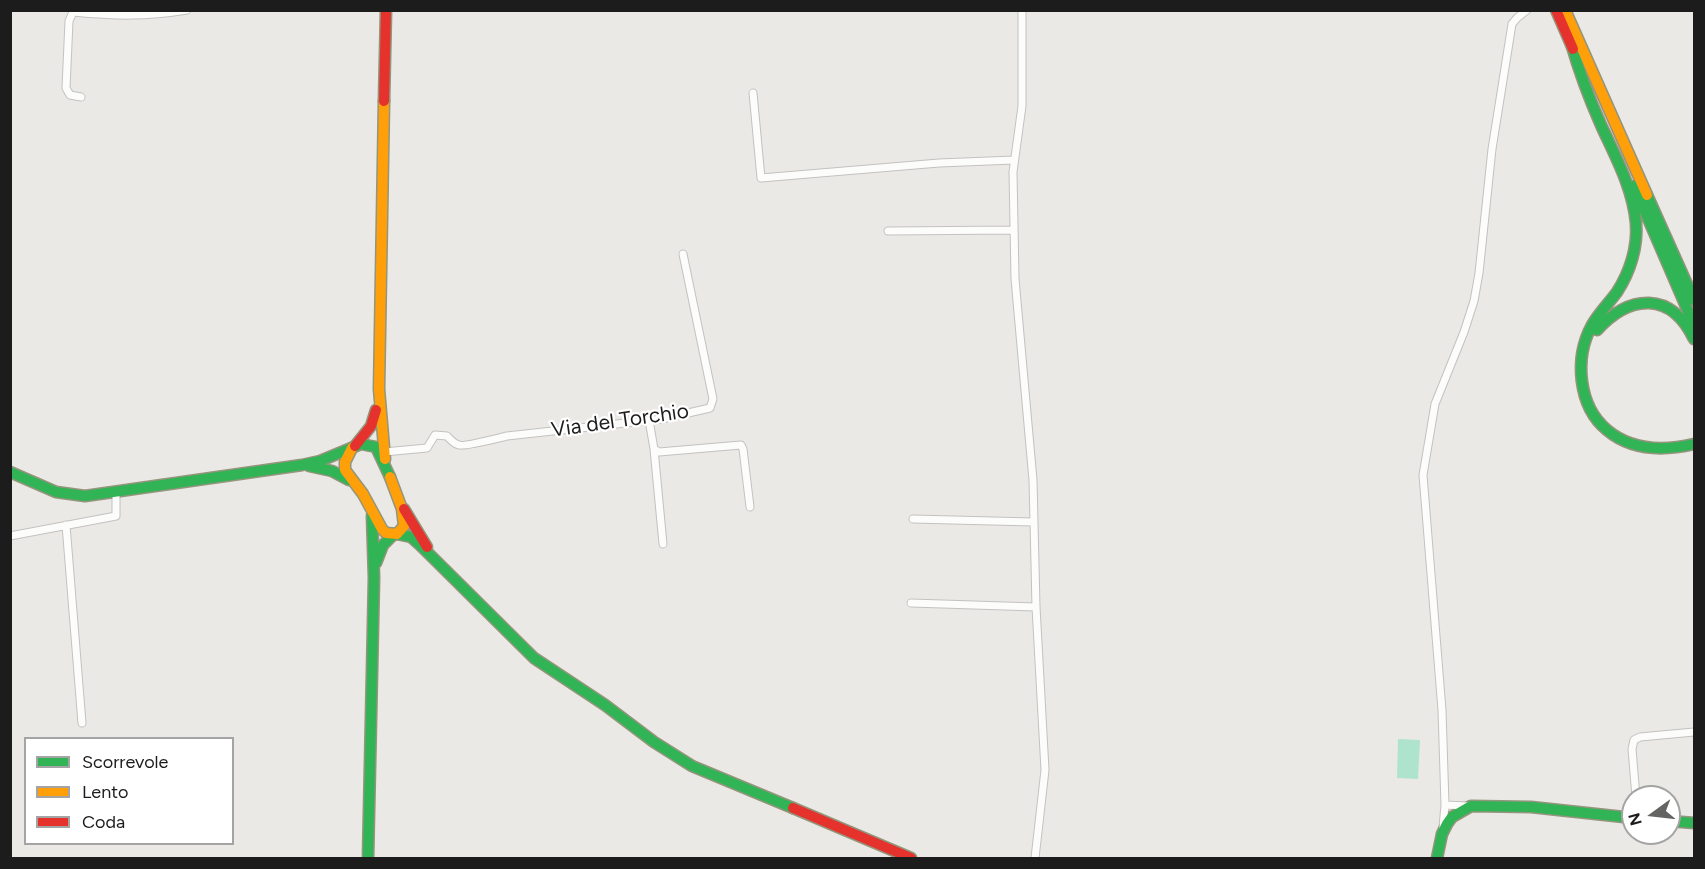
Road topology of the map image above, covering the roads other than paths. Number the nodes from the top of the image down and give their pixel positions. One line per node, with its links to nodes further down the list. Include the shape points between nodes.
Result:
1 (187, 10): 10 (street, via 118,17 74,12 69,21 66,88 70,95)
2 (386, 10): 19 (main road)
3 (1022, 10): 11 (street, via 1022,106)
4 (1527, 10): 47 (street, via 1512,24 1474,301 1435,404 1423,475 1442,710)
5 (1556, 10): 7 (main road)
6 (1565, 10): 8 (main road)
7 (1570, 43): 17 (main road); 22 (main road, via 1583,85 1630,191 1636,220 1630,268 1589,330 1582,352 1586,398 1597,419 1623,440 1653,450)
8 (1600, 88): 15 (main road); 16 (main road)
9 (753, 93): 11 (street, via 761,178)
10 (81, 96)
11 (1014, 160): 12 (street)
12 (1014, 230): 13 (street); 35 (street)
13 (888, 231)
14 (683, 254): 20 (street, Via del Torchio, via 713,399 711,408)
15 (1695, 282)
16 (1695, 300)
17 (1695, 325)
18 (1695, 339): 21 (main road, via 1685,321 1672,310 1639,302 1621,308 1595,333 1588,353 1587,375 1591,396 1601,414 1625,435 1652,444)
19 (379, 389): 23 (main road, via 373,421); 25 (main road)
20 (649, 420): 24 (street); 25 (street, Via del Torchio, via 507,436 467,446 435,435 427,448)
21 (1695, 437)
22 (1695, 444)
23 (353, 447): 26 (main road); 27 (main road, via 376,447); 29 (main road, via 345,461)
24 (654, 449): 32 (street, via 659,452 741,445); 39 (street)
25 (384, 452): 27 (main road)
26 (302, 465): 29 (main road, via 332,471); 30 (main road)
27 (385, 465): 31 (main road)
28 (10, 472): 30 (main road, via 65,495)
29 (349, 480): 33 (main road)
30 (116, 493): 36 (street, via 116,516)
31 (400, 503): 37 (main road, via 405,521); 40 (main road)
32 (750, 507)
33 (371, 510): 37 (main road, via 381,529); 41 (main road)
34 (913, 519): 35 (street)
35 (1033, 522): 43 (street)
36 (66, 525): 38 (street); 44 (street)
37 (396, 534): 40 (main road, via 411,537); 41 (main road, via 380,551)
38 (10, 536)
39 (663, 544)
40 (433, 558): 52 (main road, via 534,658 677,757)
41 (374, 578): 51 (main road)
42 (911, 603): 43 (street)
43 (1036, 607): 53 (street, via 1045,770)
44 (81, 723)
45 (1695, 732): 46 (street, via 1634,740)
46 (1635, 785)
47 (1445, 805): 48 (street); 50 (street)
48 (1471, 806): 49 (main road, via 1531,807); 50 (main road, via 1452,817)
49 (1621, 817)
50 (1442, 834): 54 (main road)
51 (368, 858)
52 (911, 858)
53 (1035, 858)
54 (1437, 858)

